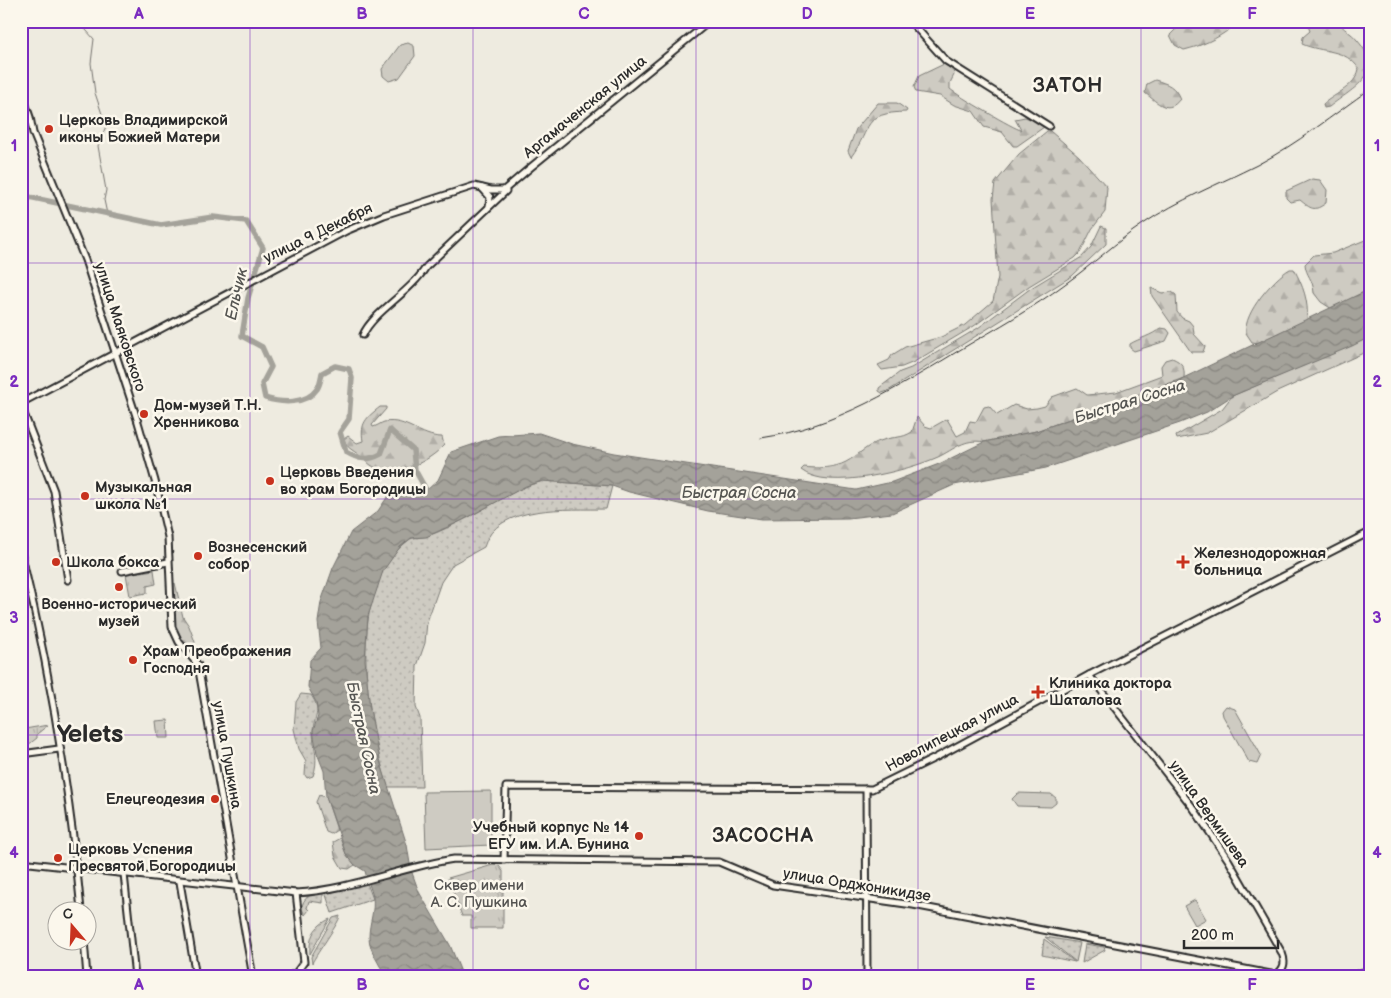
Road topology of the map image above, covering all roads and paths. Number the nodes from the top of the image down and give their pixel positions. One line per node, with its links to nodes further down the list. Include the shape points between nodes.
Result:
1 (710, 21): 6 (street, Аргамаченская улица)
2 (910, 22): 4 (street, via 946,61)
3 (21, 91): 9 (street, улица Маяковского, via 33,133 85,260)
4 (1049, 126)
5 (481, 188): 6 (street, Аргамаченская улица, via 497,191); 7 (street, via 490,197); 9 (street, улица 9 Декабря, via 474,186 367,222)
6 (509, 188): 7 (street)
7 (489, 207): 8 (street, via 426,266 419,278 369,325)
8 (363, 335)
9 (115, 352): 10 (street, улица 9 Декабря); 12 (street, улица Маяковского, via 156,481)
10 (21, 404): 16 (street, via 54,491)
11 (1370, 532): 17 (street, Новолипецкая улица)
12 (169, 546): 14 (street, улица Пушкина)
13 (21, 552): 18 (street, via 46,672)
14 (168, 562): 15 (street); 26 (street, улица Пушкина, via 172,626 179,642 198,665)
15 (122, 571)
16 (68, 580)
17 (1089, 674): 20 (street, Новолипецкая улица, via 937,757); 31 (street, улица Вермишева, via 1194,809 1228,861 1282,953 1285,964)
18 (58, 750): 19 (street); 23 (street)
19 (21, 754)
20 (866, 789): 21 (street, Новолипецкая улица, via 506,787); 28 (street)
21 (504, 860): 27 (street, улица Орджоникидзе, via 433,862 326,889); 28 (street, улица Орджоникидзе, via 719,862 773,885)
22 (21, 862): 23 (street, улица Орджоникидзе)
23 (77, 869): 24 (street, улица Орджоникидзе); 29 (street)
24 (124, 874): 25 (street, улица Орджоникидзе); 33 (street)
25 (180, 882): 26 (street, улица Орджоникидзе); 34 (street)
26 (237, 887): 27 (street, улица Орджоникидзе); 35 (street, улица Пушкина)
27 (296, 893): 36 (street, via 304,962 296,973)
28 (866, 897): 31 (street, улица Орджоникидзе, via 1080,935); 37 (street)
29 (80, 900)
30 (85, 950): 32 (street)
31 (1276, 975)
32 (87, 977)
33 (135, 977)
34 (196, 977)
35 (253, 977)
36 (287, 977)
37 (867, 977)

